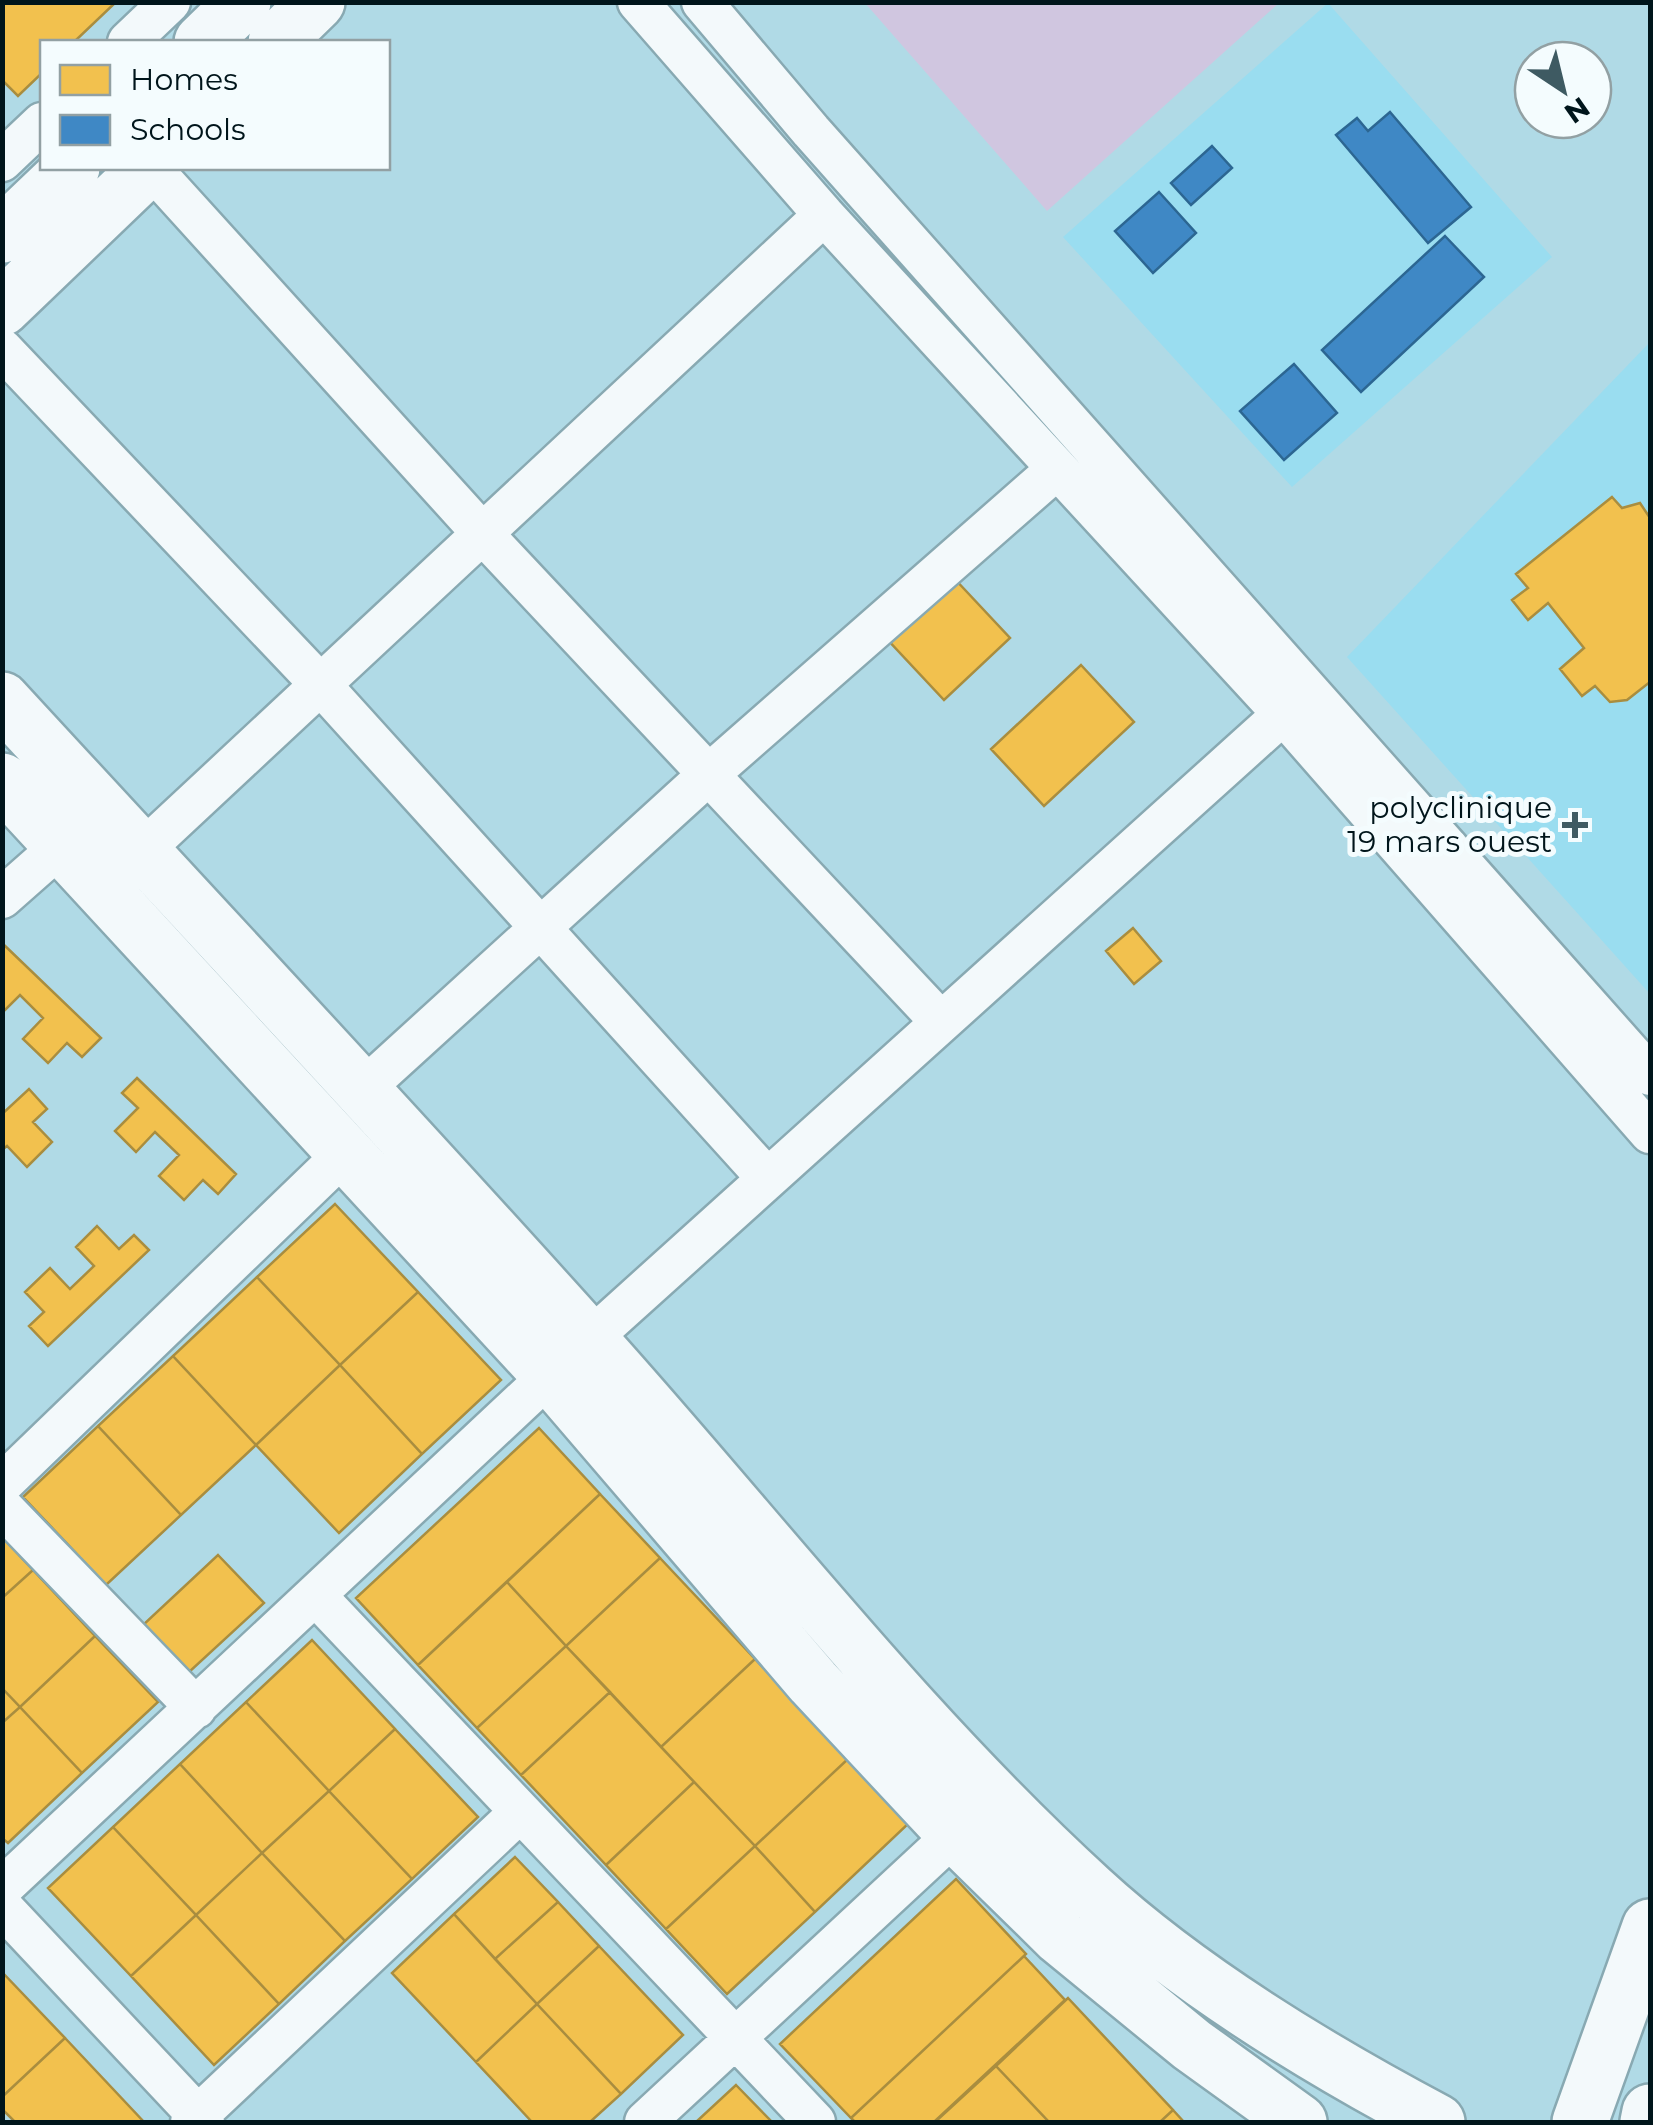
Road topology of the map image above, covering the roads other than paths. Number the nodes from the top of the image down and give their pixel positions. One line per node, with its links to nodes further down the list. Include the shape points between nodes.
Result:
1 (170, 2): 6 (street)
2 (243, 2): 7 (main road)
3 (317, 2): 8 (main road)
4 (638, 2): 14 (street)
5 (702, 2): 22 (street)
6 (130, 40)
7 (204, 40)
8 (278, 40)
9 (40, 126): 10 (street)
10 (2, 161)
11 (70, 170): 15 (main road)
12 (148, 170): 16 (main road)
13 (152, 170): 19 (street)
14 (824, 215): 18 (street); 19 (street)
15 (2, 234)
16 (2, 308)
17 (2, 349): 20 (street)
18 (1057, 469): 22 (street); 23 (street)
19 (482, 533): 20 (street); 23 (street)
20 (320, 684): 26 (street); 28 (street)
21 (2, 700): 26 (main road)
22 (1297, 701): 29 (street); 30 (street); 32 (street)
23 (708, 775): 28 (street); 29 (street)
24 (2, 781): 25 (main road)
25 (62, 845): 27 (street); 33 (main road)
26 (142, 851): 31 (main road)
27 (2, 898)
28 (540, 927): 31 (street); 34 (street)
29 (940, 1022): 34 (street)
30 (1650, 1074)
31 (360, 1092): 35 (main road)
32 (1650, 1133)
33 (344, 1154): 35 (main road); 36 (street)
34 (767, 1178): 35 (street)
35 (570, 1357): 38 (street); 41 (main road, via 813,1682); 51 (main road, via 1093,1893 1224,1994 1358,2080)
36 (2, 1484)
37 (2, 1507): 39 (street)
38 (316, 1597): 39 (street); 40 (street)
39 (196, 1708): 42 (street)
40 (520, 1812): 45 (street); 47 (street)
41 (955, 1834): 45 (street); 50 (main road, via 1060,1937)
42 (2, 1888)
43 (2, 1907): 47 (street)
44 (1650, 1927): 52 (main road)
45 (735, 2037): 48 (street); 49 (street)
46 (1650, 2112): 53 (main road)
47 (198, 2120)
48 (646, 2122)
49 (815, 2122)
50 (1298, 2122)
51 (1438, 2122)
52 (1580, 2122)
53 (1648, 2122)

